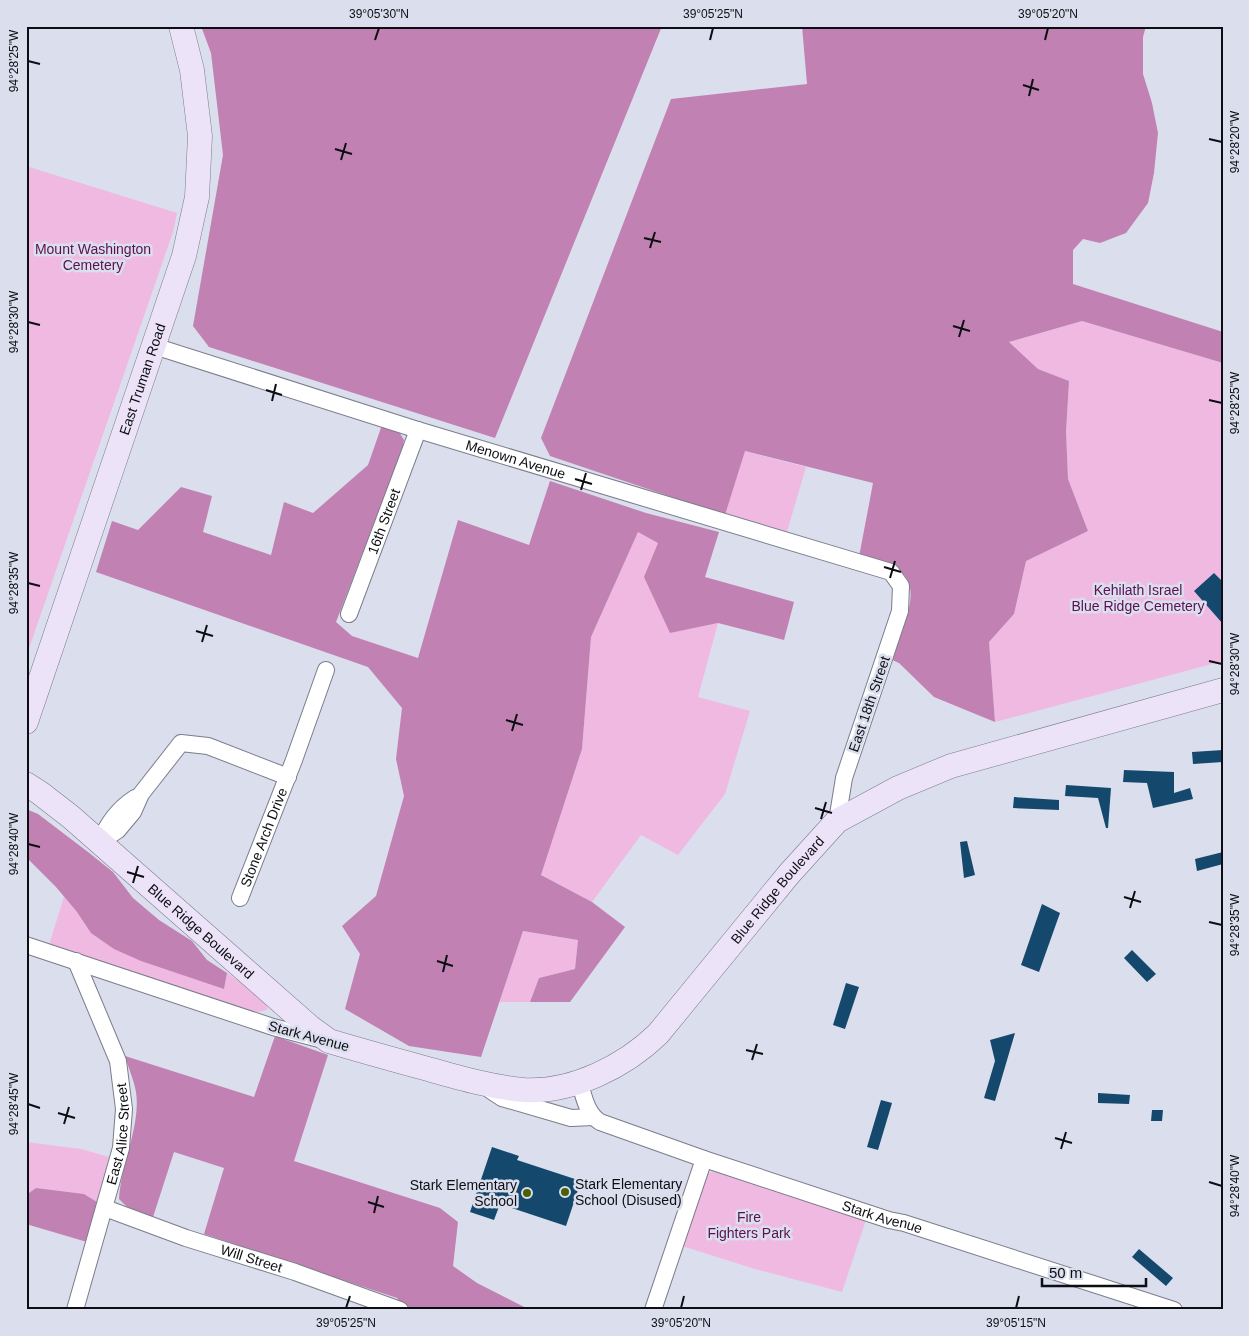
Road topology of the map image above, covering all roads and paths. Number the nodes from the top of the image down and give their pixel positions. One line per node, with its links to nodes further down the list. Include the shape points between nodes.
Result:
1 (181, 26): 2 (main road, East Truman Road, via 192,70 200,136 197,197 184,256)
2 (154, 346): 3 (street, Menown Avenue); 8 (main road, East Truman Road)
3 (418, 430): 4 (street, Menown Avenue, via 891,572); 5 (street, 16th Street)
4 (901, 586): 11 (street, East 18th Street, via 900,611 844,778)
5 (349, 614)
6 (326, 670): 9 (street, Stone Arch Drive)
7 (1223, 690): 11 (main road, Blue Ridge Boulevard, via 951,766 898,788)
8 (26, 722)
9 (288, 777): 12 (street, Stone Arch Drive, via 208,746 181,743 141,794 133,812 118,830); 13 (street, Stone Arch Drive)
10 (33, 788): 12 (main road, Blue Ridge Boulevard)
11 (837, 821): 17 (main road, Blue Ridge Boulevard, via 788,874 658,1034 618,1065)
12 (100, 842): 16 (main road, Blue Ridge Boulevard)
13 (240, 898)
14 (26, 945): 15 (street, Stark Avenue)
15 (76, 961): 16 (street, Stark Avenue, via 272,1027); 21 (street, East Alice Street, via 118,1061 124,1109 121,1148)
16 (329, 1041): 18 (main road, Stark Avenue)
17 (579, 1081): 18 (main road, Blue Ridge Boulevard, via 526,1090); 19 (street)
18 (481, 1084): 19 (street, Stark Avenue, via 502,1098 571,1118)
19 (593, 1117): 20 (street, Stark Avenue)
20 (704, 1159): 24 (street); 25 (street, Stark Avenue)
21 (104, 1208): 22 (street, East Alice Street); 23 (street, Will Street)
22 (75, 1310)
23 (400, 1310)
24 (653, 1310)
25 (1174, 1310)

